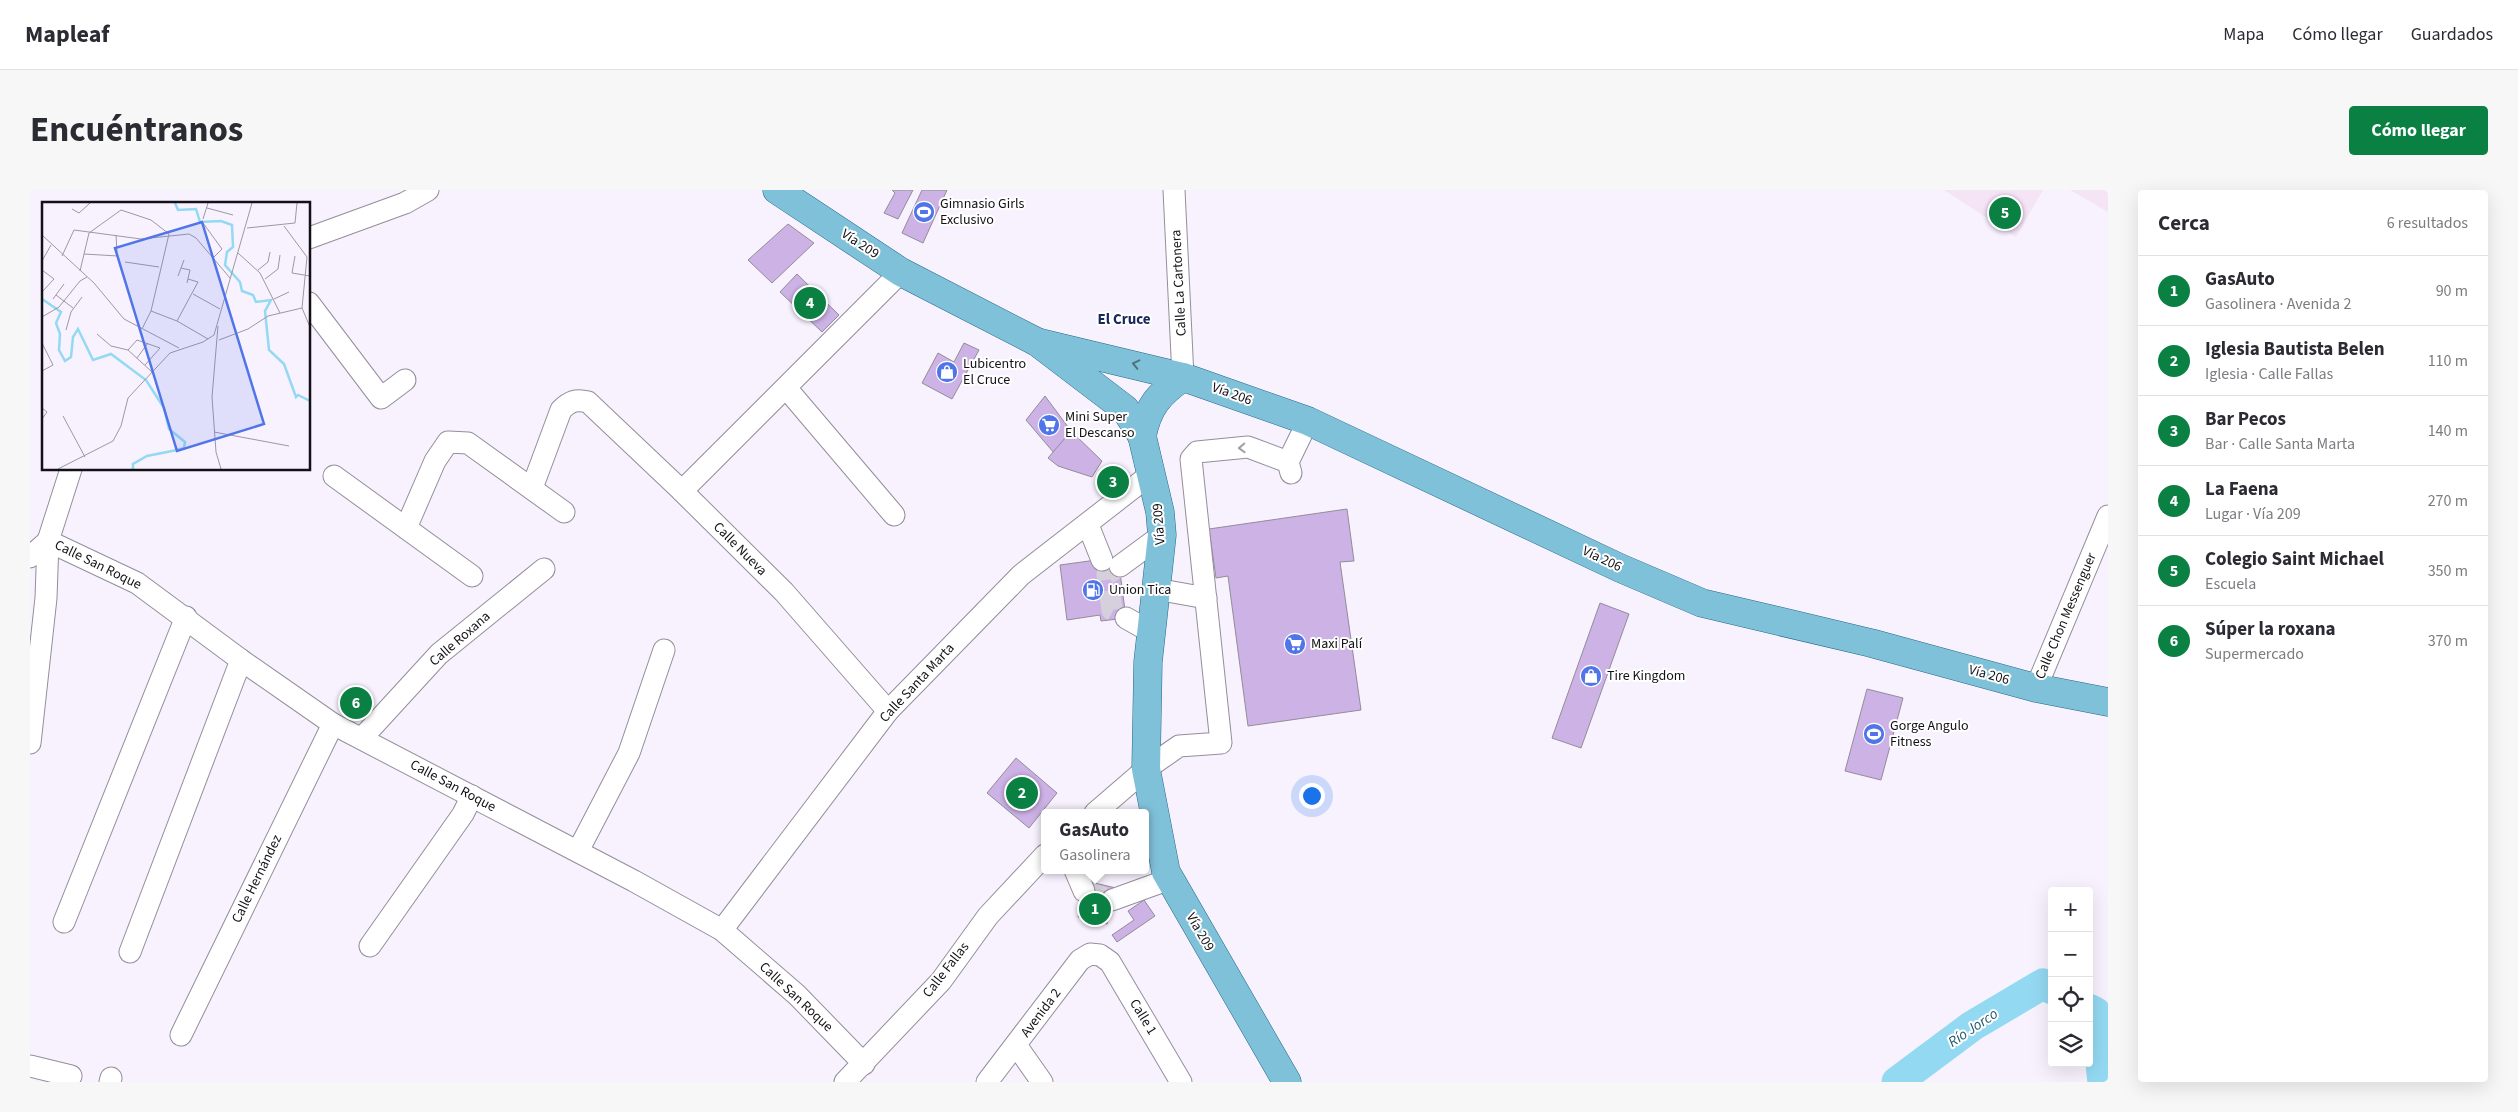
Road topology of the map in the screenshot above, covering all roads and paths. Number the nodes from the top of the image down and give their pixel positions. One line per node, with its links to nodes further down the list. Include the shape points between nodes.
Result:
1 (428, 190): 4 (street)
2 (777, 190): 6 (main road, Vía 209)
3 (1174, 190): 9 (street, Calle La Cartonera)
4 (402, 197): 5 (street)
5 (310, 238)
6 (901, 272): 8 (main road, Vía 209); 11 (street)
7 (310, 303): 10 (street, via 381,398)
8 (1037, 342): 9 (main road, one-way to 8); 12 (main road, Vía 209)
9 (1183, 377): 12 (main road, Vía 206, via 1166,378 1150,384 1135,395); 13 (main road, Vía 206); 14 (main road, via 1156,400 1146,416)
10 (405, 380)
11 (786, 389): 19 (street); 21 (street)
12 (1125, 409): 14 (main road, Vía 209)
13 (1308, 421): 31 (street, one-way to 31, via 1289,467 1248,447 1197,452 1191,459); 37 (main road, Vía 206, via 1620,568 1702,603)
14 (1142, 436): 16 (main road, Vía 209)
15 (70, 470): 26 (street)
16 (1152, 474): 23 (street, Calle Santa Marta); 25 (main road, Vía 209)
17 (334, 476): 24 (street)
18 (532, 488): 19 (street, Calle Nueva, via 561,410 568,402 579,400 588,402); 20 (street); 24 (street, via 468,443 448,442 435,461)
19 (682, 491): 39 (street, Calle Nueva, via 784,592)
20 (564, 512)
21 (894, 515)
22 (2108, 516): 37 (street, Calle Chon Messenguer)
23 (1088, 525): 25 (street, via 1111,563); 39 (street, Calle Santa Marta, via 1021,576)
24 (406, 528): 29 (street)
25 (1162, 535): 30 (main road, Vía 209)
26 (48, 541): 27 (street, Calle San Roque); 32 (street, Calle San Roque, via 137,583); 42 (street, via 46,598)
27 (30, 557)
28 (544, 569): 41 (street, Calle Roxana, via 439,654)
29 (472, 576)
30 (1156, 589): 31 (street); 34 (main road, Vía 209)
31 (1206, 598): 43 (street, via 1222,743 1178,746)
32 (186, 617): 36 (street, Calle San Roque); 52 (street)
33 (1126, 618): 34 (street)
34 (1151, 632): 43 (main road, Vía 209, via 1146,693)
35 (664, 650): 46 (street, via 629,753)
36 (241, 660): 40 (street, Calle San Roque); 55 (street)
37 (2036, 688): 38 (main road, Vía 206)
38 (2108, 702)
39 (888, 711): 53 (street, Calle Santa Marta)
40 (333, 724): 41 (street, Calle San Roque); 57 (street, Calle Hernández)
41 (362, 738): 44 (street, Calle San Roque)
42 (30, 743)
43 (1146, 769): 45 (street); 48 (main road, Vía 209)
44 (472, 796): 46 (street, Calle San Roque); 54 (street, via 463,814)
45 (1100, 809)
46 (578, 851): 53 (street, Calle San Roque)
47 (1041, 859): 59 (street, Calle Fallas, via 988,916 941,981)
48 (1160, 870): 51 (street); 66 (main road, Vía 209)
49 (1077, 874): 50 (street)
50 (1084, 892)
51 (1112, 900)
52 (64, 922)
53 (722, 930): 59 (street, Calle San Roque, via 797,995)
54 (370, 946)
55 (130, 952)
56 (1100, 955): 58 (street, Avenida 2, via 1090,954 1080,960); 65 (street, Calle 1, via 1110,962)
57 (181, 1035)
58 (1016, 1045): 63 (street, Avenida 2); 64 (street)
59 (864, 1064): 62 (street, Calle Fallas)
60 (30, 1066): 61 (street)
61 (70, 1076)
62 (845, 1082)
63 (987, 1082)
64 (1042, 1082)
65 (1181, 1082)
66 (1287, 1082)

